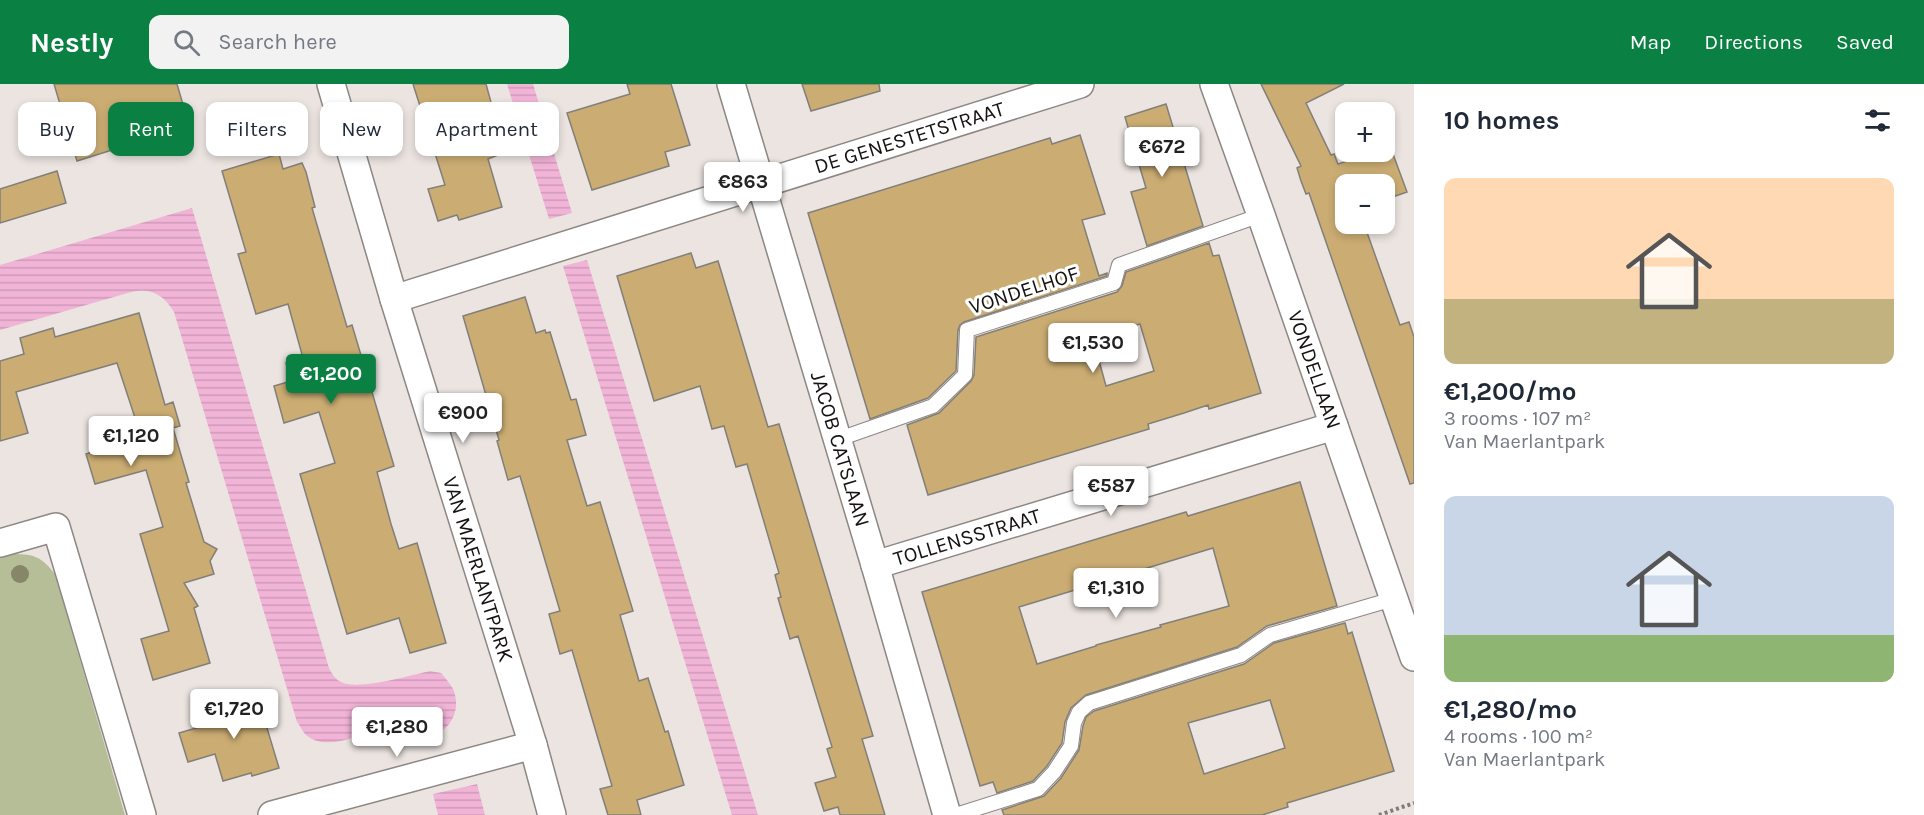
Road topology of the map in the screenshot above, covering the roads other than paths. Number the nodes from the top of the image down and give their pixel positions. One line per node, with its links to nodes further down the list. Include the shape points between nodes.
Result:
1 (331, 84): 7 (street, VAN MAERLANTPARK)
2 (731, 84): 5 (street, JACOB CATSLAAN)
3 (1080, 84): 5 (street, DE GENESTETSTRAAT)
4 (1214, 84): 6 (street, VONDELLAAN)
5 (761, 183): 7 (street, DE GENESTETSTRAAT); 9 (street, JACOB CATSLAAN)
6 (1262, 215): 8 (street, VONDELLAAN); 9 (lane, VONDELHOF, via 1119,265 1114,283 967,330 965,375 933,406)
7 (394, 299): 14 (street, VAN MAERLANTPARK)
8 (1334, 426): 11 (street, TOLLENSSTRAAT); 12 (street, VONDELLAAN)
9 (836, 440): 11 (street, JACOB CATSLAAN)
10 (0, 543): 15 (street, via 56,527)
11 (875, 565): 18 (street, JACOB CATSLAAN)
12 (1393, 599): 13 (street, VONDELLAAN); 19 (lane, via 1270,635 1241,655 1089,703 1074,723 1071,746 1038,789)
13 (1414, 657)
14 (533, 745): 16 (street); 17 (street, VAN MAERLANTPARK)
15 (142, 815)
16 (272, 815)
17 (552, 815)
18 (947, 815)
19 (956, 815)

